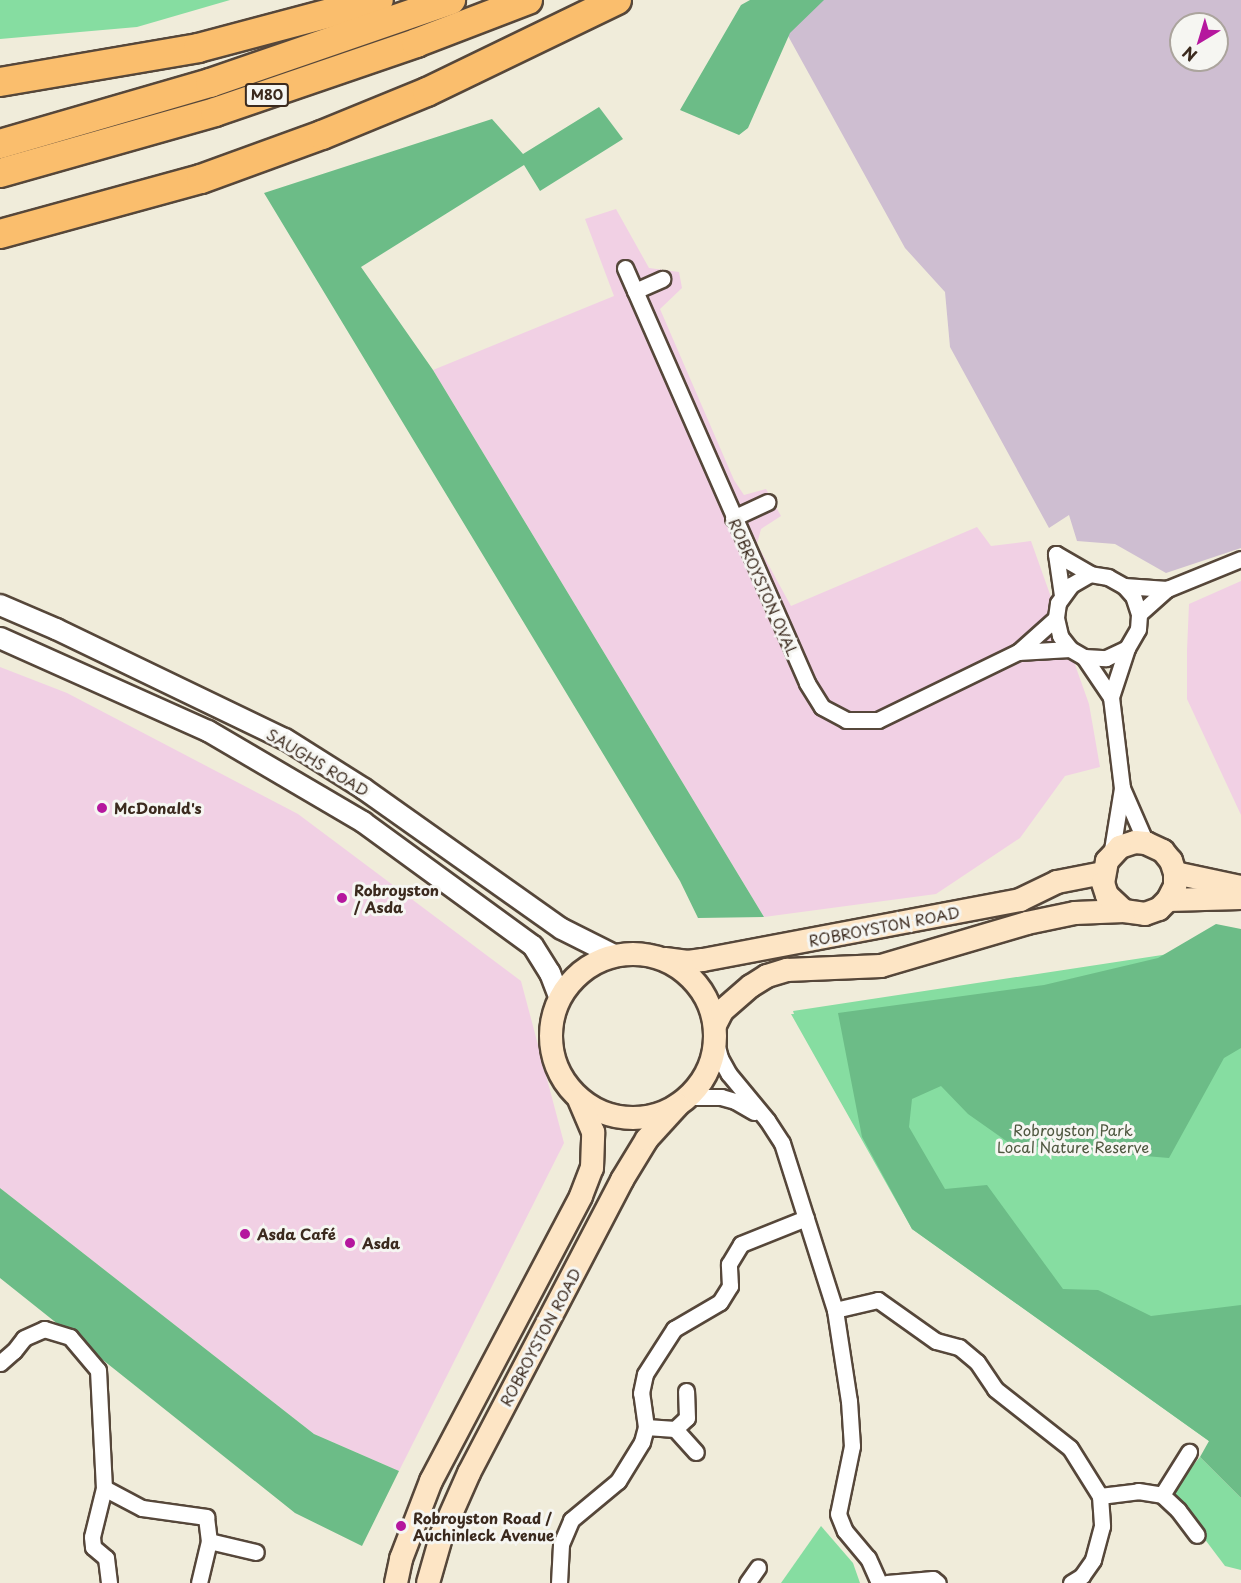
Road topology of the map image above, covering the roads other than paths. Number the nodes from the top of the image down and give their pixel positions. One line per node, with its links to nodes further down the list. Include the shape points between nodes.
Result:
1 (379, 0): 5 (highway, via 198,48)
2 (451, 0): 6 (highway, M80, via 210,83)
3 (528, 0): 7 (highway, M80, via 215,112)
4 (617, 0): 8 (highway, via 427,92 322,135 201,179)
5 (0, 82)
6 (0, 144)
7 (0, 173)
8 (0, 234)
9 (625, 268): 11 (street, ROBROYSTON OVAL)
10 (662, 279): 11 (street)
11 (635, 291): 13 (street, ROBROYSTON OVAL)
12 (767, 502): 13 (street)
13 (734, 518): 25 (street, ROBROYSTON OVAL, via 807,683 822,707 846,720 878,720)
14 (1241, 559): 17 (street)
15 (1090, 574): 16 (street, via 1108,577); 18 (street); 18 (street, via 1056,554)
16 (1124, 586): 17 (street); 20 (street, via 1133,596)
17 (1167, 589): 20 (street)
18 (1062, 595): 21 (street)
19 (0, 605): 36 (street, SAUGHS ROAD, via 285,740 364,789 562,929)
20 (1139, 614): 23 (street, via 1138,628)
21 (1056, 618): 24 (street, via 1060,636); 25 (street)
22 (0, 638): 38 (street, SAUGHS ROAD, via 208,731 363,822 533,946)
23 (1127, 648): 26 (street, via 1106,658); 27 (street)
24 (1070, 649): 25 (street); 26 (street)
25 (1018, 652)
26 (1084, 657): 27 (street)
27 (1111, 697): 28 (street)
28 (1122, 788): 29 (street); 30 (street)
29 (1146, 843): 30 (main road, ROBROYSTON ROAD, via 1120,847); 31 (main road, via 1163,851)
30 (1107, 864): 35 (main road, via 1107,895); 37 (main road, ROBROYSTON ROAD, via 1009,903 703,960)
31 (1175, 873): 32 (main road); 34 (main road)
32 (1241, 888)
33 (1241, 898): 34 (main road, ROBROYSTON ROAD)
34 (1168, 900): 35 (main road, ROBROYSTON ROAD, via 1159,909 1145,914)
35 (1124, 911): 39 (main road, ROBROYSTON ROAD, via 1075,913 1027,922 881,966 787,970 751,986 722,1011)
36 (614, 955): 37 (main road, via 634,953); 38 (main road, via 594,962 576,975)
37 (660, 958): 39 (main road, via 693,979 707,999)
38 (559, 997): 40 (main road, via 550,1025 550,1041 557,1070)
39 (715, 1032): 41 (main road, via 714,1053 705,1076); 42 (street, via 720,1058 729,1074)
40 (579, 1099): 41 (main road, via 606,1114 643,1118 663,1113); 60 (main road, ROBROYSTON ROAD, via 592,1132 592,1168 581,1196 431,1481 401,1559)
41 (683, 1101): 42 (street, via 721,1097); 61 (main road, ROBROYSTON ROAD, via 647,1139 617,1191 469,1473 442,1534)
42 (767, 1120): 43 (street, via 782,1143)
43 (806, 1218): 44 (street); 47 (street, via 741,1244 729,1264 730,1286 720,1302 674,1329 645,1374 641,1392)
44 (835, 1310): 53 (street, via 878,1300 936,1341 958,1347 977,1362 995,1389 1071,1449); 64 (street, via 852,1446 838,1514 868,1558)
45 (0, 1363): 51 (street, via 24,1338 44,1329 70,1337 98,1370)
46 (686, 1391): 48 (street, via 687,1418)
47 (646, 1427): 48 (street); 62 (street, via 631,1464 618,1481 571,1520 561,1544)
48 (675, 1429): 49 (street)
49 (696, 1452)
50 (1189, 1452): 52 (street)
51 (104, 1488): 55 (street, via 142,1508 206,1517); 58 (street, via 92,1537 93,1547 106,1558)
52 (1162, 1495): 53 (street, via 1138,1491); 54 (street)
53 (1100, 1496): 67 (street, via 1102,1526 1093,1560 1082,1576)
54 (1197, 1535)
55 (209, 1541): 56 (street); 59 (street)
56 (256, 1552)
57 (758, 1567): 63 (street)
58 (109, 1583)
59 (200, 1583)
60 (396, 1583)
61 (428, 1583)
62 (558, 1583)
63 (747, 1583)
64 (879, 1583)
65 (886, 1583): 66 (street)
66 (938, 1583)
67 (1071, 1583)

